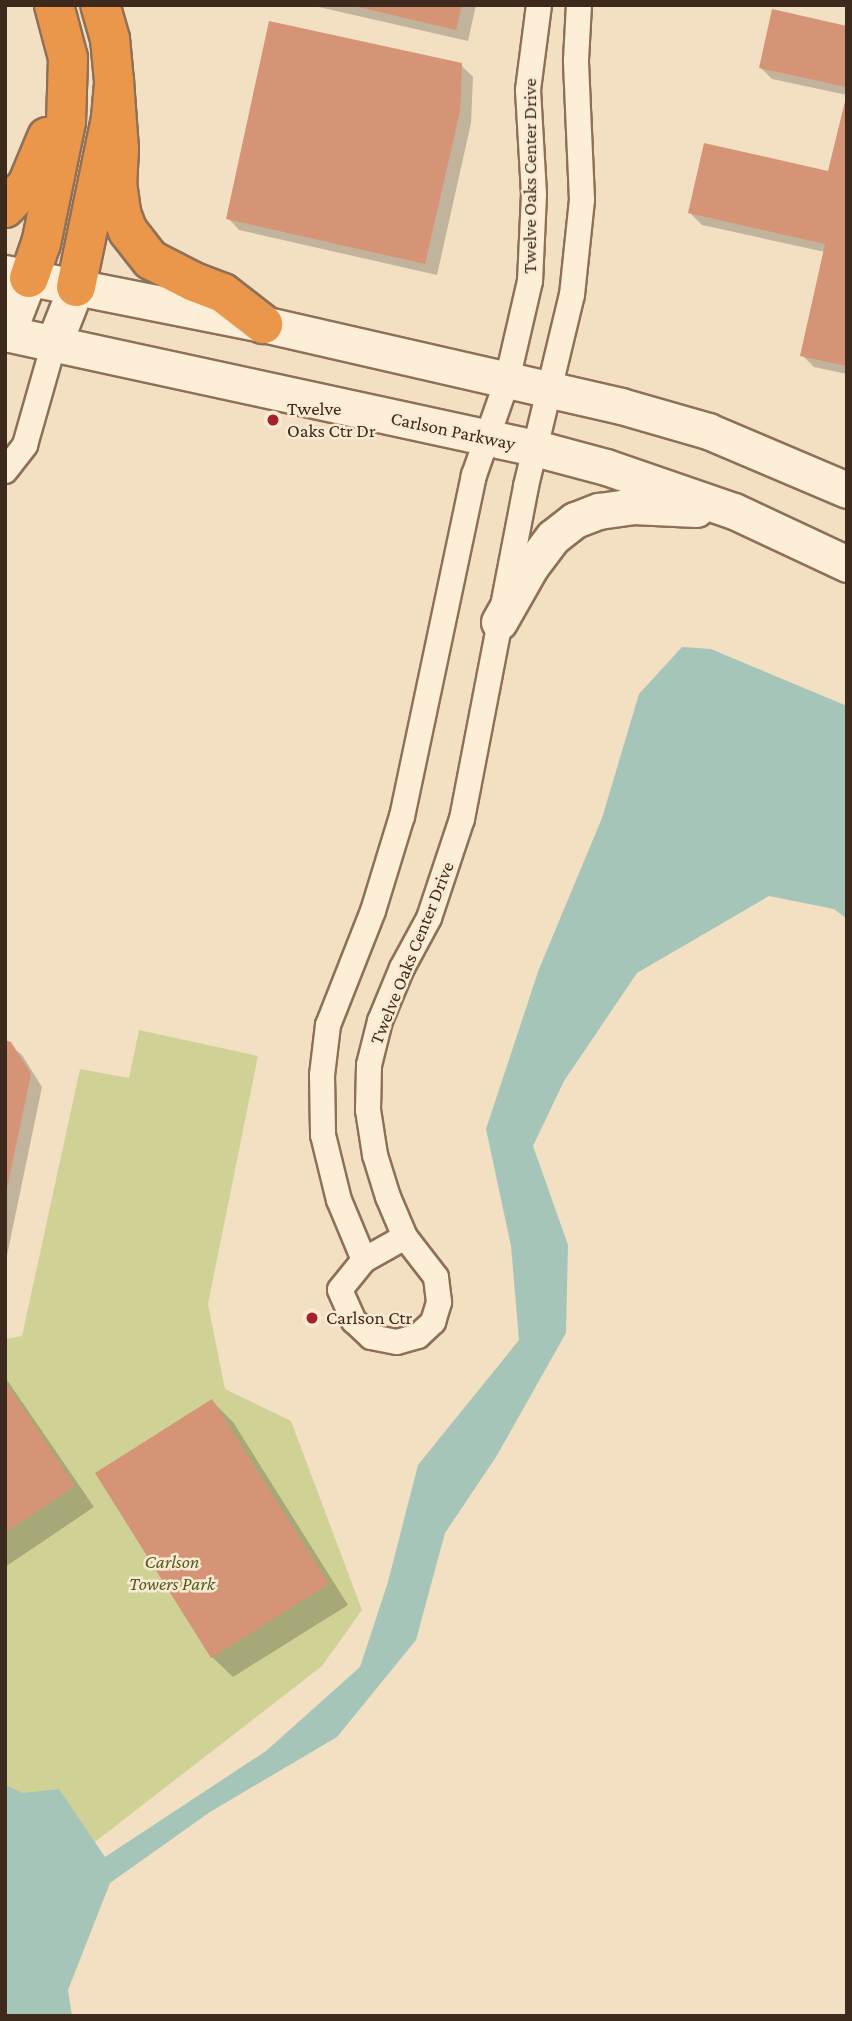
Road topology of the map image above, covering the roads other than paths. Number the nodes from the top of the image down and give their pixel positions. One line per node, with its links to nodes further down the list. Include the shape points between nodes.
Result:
1 (54, 5): 5 (highway)
2 (100, 5): 6 (highway, via 110,39)
3 (539, 5): 13 (street, Twelve Oaks Center Drive, via 528,90 534,194 530,281)
4 (579, 5): 14 (street, Twelve Oaks Center Drive, via 579,251)
5 (68, 58): 7 (highway, via 36,167); 8 (highway, via 66,122 41,244)
6 (114, 81): 9 (highway, via 111,118); 10 (highway, via 120,149 117,183 128,231 151,260 223,293)
7 (5, 208)
8 (17, 275): 9 (main road); 11 (main road)
9 (76, 287): 10 (main road); 12 (main road)
10 (263, 324): 13 (main road)
11 (6, 335): 12 (main road, Carlson Parkway)
12 (54, 343): 15 (main road, Carlson Parkway); 17 (street, via 25,445)
13 (507, 381): 14 (main road); 15 (street, Twelve Oaks Center Drive)
14 (549, 390): 16 (street, Twelve Oaks Center Drive); 18 (main road, via 708,431)
15 (487, 438): 16 (main road, Carlson Parkway); 23 (street, Twelve Oaks Center Drive, via 474,475 402,816 373,911 328,1025 322,1075 323,1135 339,1200)
16 (535, 448): 19 (main road, Carlson Parkway); 21 (street, Twelve Oaks Center Drive)
17 (5, 471)
18 (847, 490)
19 (734, 511): 20 (main road, Carlson Parkway); 21 (main road, via 633,506 600,510 575,520 553,537 531,566)
20 (847, 564)
21 (499, 622): 22 (street, Twelve Oaks Center Drive, via 462,819 429,918 401,968 380,1021 369,1065 368,1111 375,1155)
22 (405, 1237): 23 (street); 23 (street, Twelve Oaks Center Drive, via 436,1277 439,1302 433,1322 418,1336 397,1342 371,1337 354,1321 340,1290)
23 (364, 1260)

